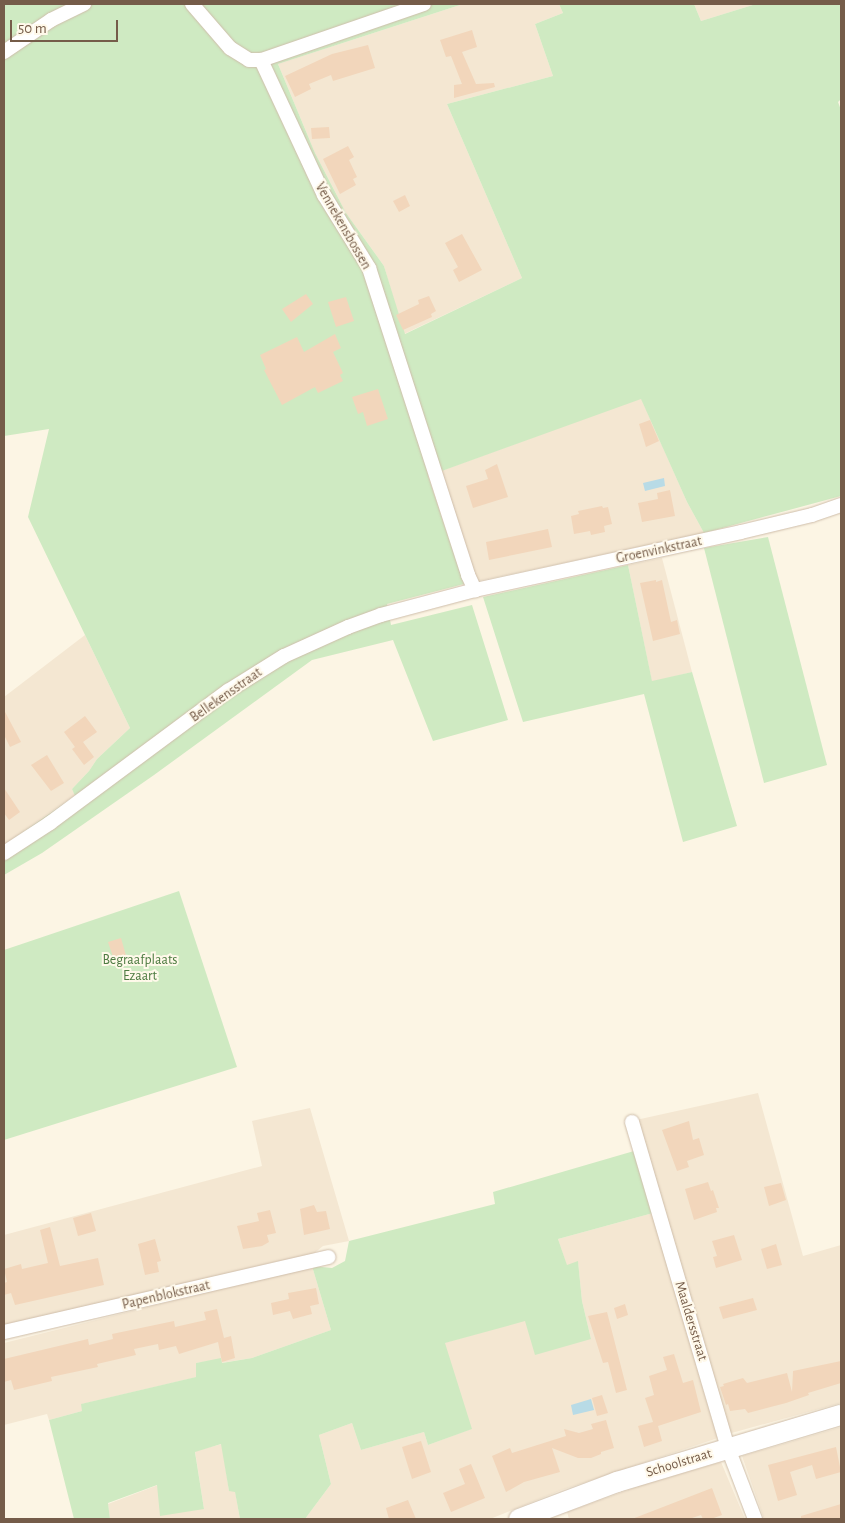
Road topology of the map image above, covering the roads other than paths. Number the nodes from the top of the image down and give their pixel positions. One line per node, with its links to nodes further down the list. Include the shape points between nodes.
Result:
1 (84, 4): 4 (street, via 51,20)
2 (192, 4): 5 (street, via 230,48 249,60)
3 (424, 4): 5 (street)
4 (4, 52)
5 (261, 60): 7 (street, Vennekensbossen, via 324,195 369,268)
6 (841, 505): 7 (street, Groenvinkstraat, via 741,532)
7 (475, 590): 8 (street, Bellekensstraat, via 381,615 284,656 228,691 50,823)
8 (4, 853)
9 (632, 1122): 13 (street, Maaldersstraat)
10 (328, 1257): 11 (street, Papenblokstraat)
11 (4, 1332)
12 (841, 1415): 13 (street, Schoolstraat)
13 (728, 1448): 14 (street, Schoolstraat, via 594,1489); 15 (street, Maaldersstraat)
14 (519, 1519)
15 (755, 1519)

